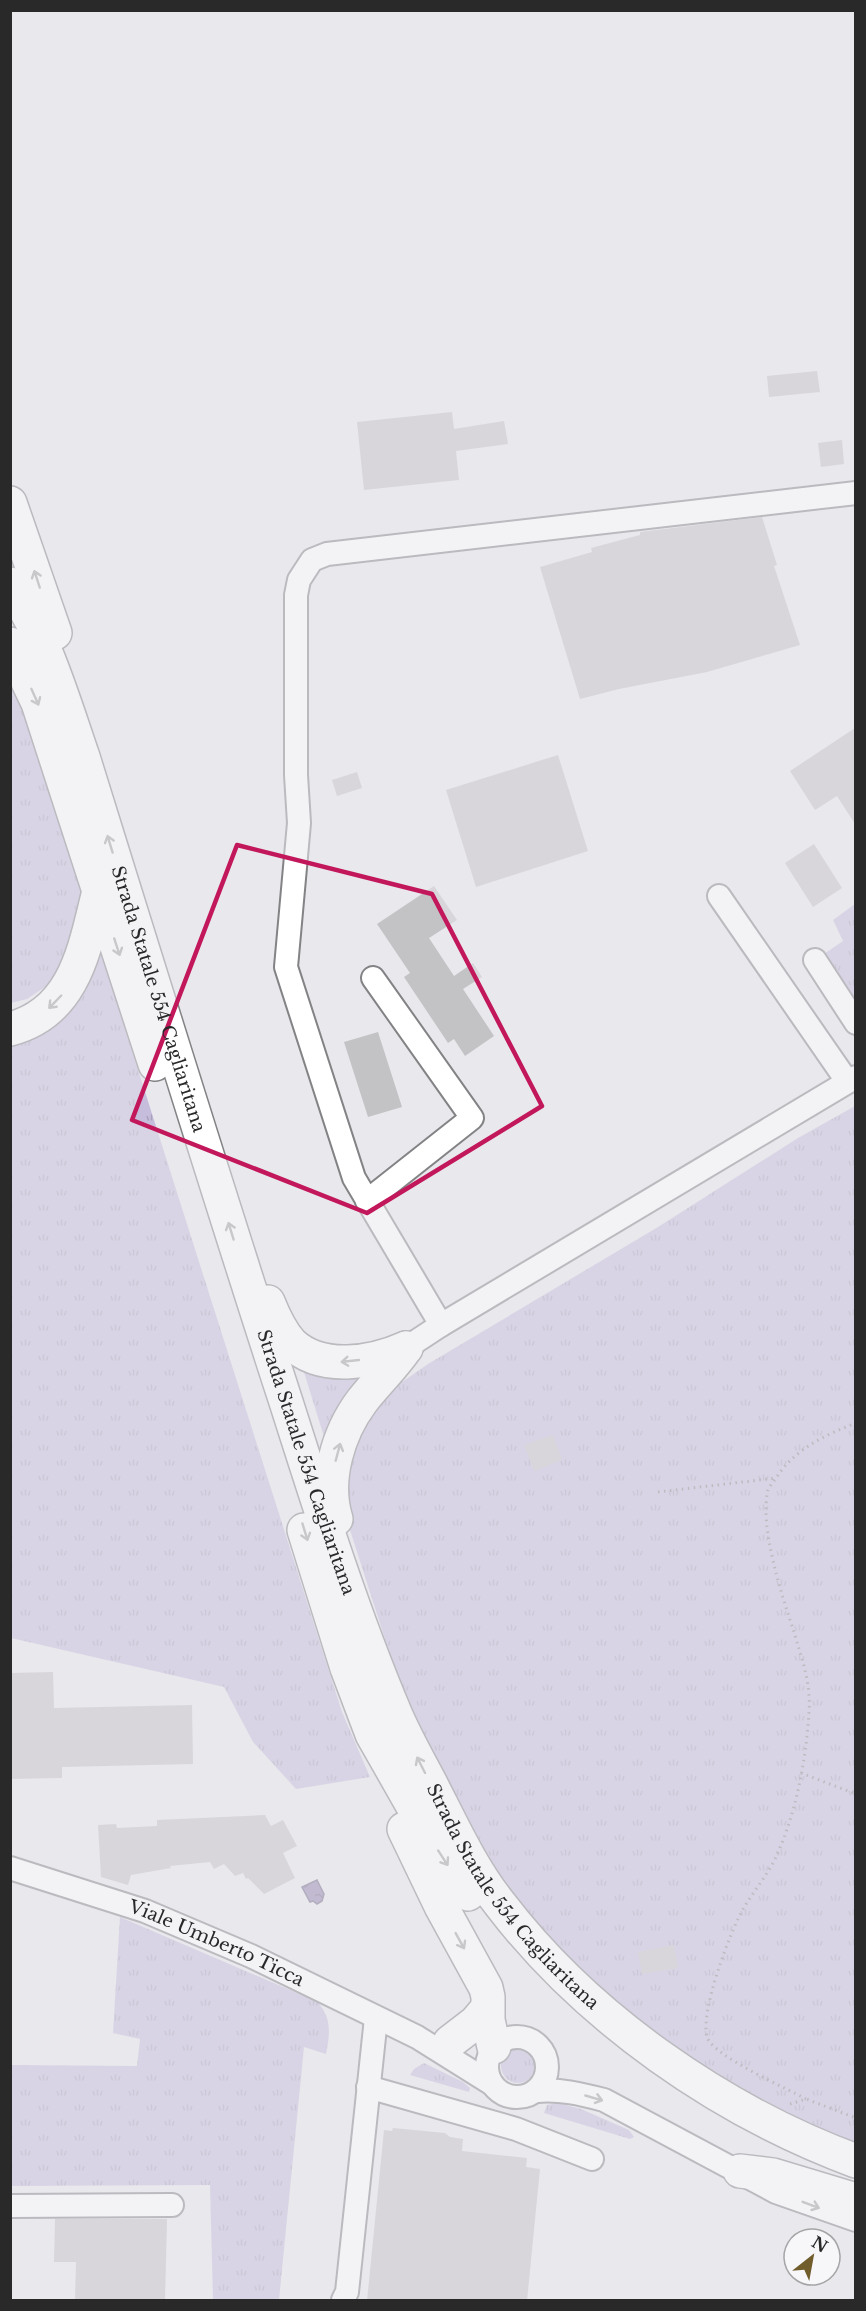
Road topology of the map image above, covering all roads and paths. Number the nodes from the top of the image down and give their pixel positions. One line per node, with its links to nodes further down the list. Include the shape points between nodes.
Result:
1 (855, 493): 13 (street, via 327,554 307,566 296,595 299,822 286,967 354,1178)
2 (10, 503): 5 (highway, one-way to 2, via 75,696)
3 (10, 584): 5 (highway, Strada Statale 554 Cagliaritana, via 54,674)
4 (10, 644): 6 (highway, Strada Statale 554 Cagliaritana, one-way to 6, via 38,703)
5 (83, 757): 14 (highway, Strada Statale 554 Cagliaritana, one-way to 5)
6 (99, 891): 11 (highway, one-way to 11, via 80,964 71,982 54,1004 36,1018); 21 (highway, Strada Statale 554 Cagliaritana, one-way to 21, via 347,1668)
7 (719, 896): 12 (street)
8 (815, 960): 10 (street)
9 (373, 978): 13 (street, via 472,1118)
10 (855, 1023)
11 (10, 1029)
12 (851, 1079): 15 (street)
13 (367, 1201): 15 (street)
14 (248, 1287): 16 (highway, one-way to 14, via 348,1362 316,1358 292,1344 264,1294); 20 (highway, Strada Statale 554 Cagliaritana)
15 (441, 1325): 16 (street)
16 (406, 1348): 20 (highway, one-way to 16, via 341,1535 332,1493 343,1435 352,1416)
17 (855, 1423): 18 (path, via 829,1433 790,1458)
18 (776, 1478): 19 (path); 22 (path, via 769,1489 765,1515 774,1565 809,1681)
19 (658, 1492)
20 (333, 1548): 34 (highway, Strada Statale 554 Cagliaritana, one-way to 20, via 668,2062 610,2018 554,1968 498,1902 459,1840 396,1716)
21 (372, 1734): 25 (highway, one-way to 25, via 385,1788 441,1906 486,1988); 39 (highway, Strada Statale 554 Cagliaritana, one-way to 39, via 439,1852 476,1907 549,1991 651,2074 710,2112 808,2163)
22 (801, 1773): 23 (path); 33 (path, via 776,1858 742,1912 722,1958 710,1996 707,2036 712,2047)
23 (855, 1794)
24 (10, 1868): 26 (street, Viale Umberto Ticca, via 145,1911 251,1956)
25 (487, 2009): 28 (highway); 29 (highway)
26 (376, 2018): 27 (street, Viale Umberto Ticca); 31 (street)
27 (417, 2037): 28 (street, Viale Umberto Ticca); 30 (street, Viale Umberto Ticca)
28 (450, 2042): 29 (street, Viale Umberto Ticca)
29 (494, 2047): 30 (street, via 487,2066); 32 (street, via 510,2037 530,2039 538,2045 548,2063 544,2083)
30 (492, 2084): 32 (street, via 499,2092 518,2098)
31 (368, 2087): 36 (street, via 516,2129); 44 (street)
32 (537, 2091): 38 (street, one-way to 38, via 574,2092 604,2100)
33 (806, 2099): 34 (path); 35 (path)
34 (759, 2118): 37 (highway, Strada Statale 554 Cagliaritana)
35 (855, 2118)
36 (592, 2159)
37 (855, 2161)
38 (740, 2171): 40 (highway, via 773,2175); 43 (street, one-way to 43, via 776,2192)
39 (855, 2181)
40 (855, 2200)
41 (172, 2205): 42 (street)
42 (10, 2206)
43 (855, 2220)
44 (343, 2301)

